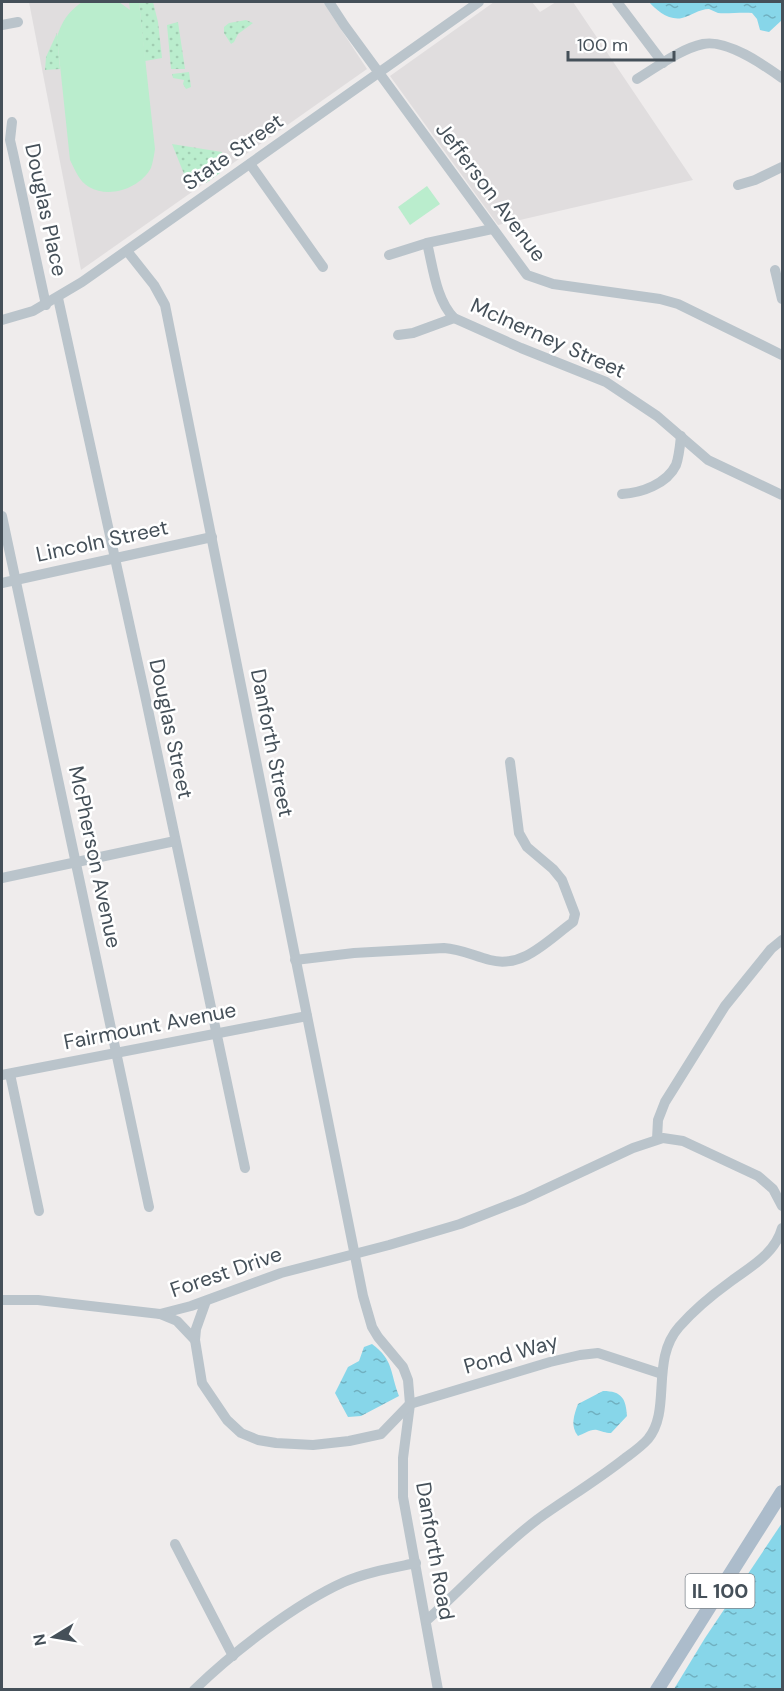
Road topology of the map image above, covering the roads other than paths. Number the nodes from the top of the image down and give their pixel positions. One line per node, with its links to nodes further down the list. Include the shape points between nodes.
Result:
1 (329, 2): 7 (street, Jefferson Avenue)
2 (479, 2): 7 (street, State Street)
3 (617, 2): 6 (street)
4 (18, 22): 5 (street)
5 (2, 25)
6 (663, 63): 8 (street, via 703,44 718,44); 9 (street)
7 (379, 72): 11 (street, State Street); 14 (street, Jefferson Avenue)
8 (783, 78)
9 (637, 79)
10 (12, 122): 22 (street, Douglas Place, via 10,140)
11 (250, 164): 16 (street, State Street); 18 (street)
12 (783, 167): 13 (street)
13 (738, 185)
14 (492, 230): 15 (street); 26 (street, Jefferson Avenue, via 523,272 534,279 670,301)
15 (427, 243): 17 (street); 23 (street, McInerney Street, via 442,299)
16 (127, 251): 20 (street, State Street); 31 (street, Danforth Street, via 165,305)
17 (389, 255)
18 (323, 267)
19 (774, 270): 21 (street)
20 (58, 298): 22 (street, State Street); 32 (street, Douglas Street)
21 (783, 299)
22 (46, 305): 24 (street, State Street)
23 (454, 318): 25 (street); 27 (street, McInerney Street, via 606,382)
24 (2, 320)
25 (398, 335)
26 (783, 355)
27 (681, 436): 28 (street, via 671,475 647,488); 29 (street, McInerney Street, via 708,460)
28 (622, 494)
29 (783, 495)
30 (2, 516): 33 (street, McPherson Avenue)
31 (212, 537): 32 (street, Lincoln Street); 40 (street, Danforth Street)
32 (115, 558): 33 (street, Lincoln Street); 36 (street, Douglas Street)
33 (15, 579): 34 (street, Lincoln Street); 37 (street, McPherson Avenue)
34 (2, 582)
35 (510, 762): 40 (street, via 519,833 527,848 562,880 575,914 573,922 514,962 444,948)
36 (175, 841): 37 (street); 42 (street, Douglas Street)
37 (76, 862): 38 (street); 43 (street, McPherson Avenue)
38 (2, 878)
39 (783, 940): 45 (street, via 729,1000 660,1112)
40 (295, 960): 41 (street, Danforth Street)
41 (307, 1016): 42 (street, Fairmount Avenue); 51 (street, Danforth Street)
42 (217, 1034): 43 (street, Fairmount Avenue); 46 (street, Douglas Street)
43 (117, 1053): 44 (street, Fairmount Avenue); 48 (street, McPherson Avenue)
44 (4, 1074): 49 (street)
45 (657, 1139): 47 (street, via 683,1141 740,1166 767,1182); 51 (street, Forest Drive, via 490,1213)
46 (245, 1168)
47 (783, 1206)
48 (149, 1207)
49 (39, 1211)
50 (783, 1228): 56 (street, via 760,1260 679,1327 668,1344)
51 (354, 1253): 53 (street, Forest Drive, via 258,1280); 57 (street, Danforth Road, via 368,1315 378,1337 403,1367)
52 (2, 1300): 54 (street, Forest Drive, via 38,1300)
53 (206, 1301): 54 (street, Forest Drive); 55 (street)
54 (160, 1314): 55 (street, via 177,1321)
55 (195, 1340): 58 (street, via 202,1383 227,1420 241,1433 276,1443 313,1445)
56 (662, 1374): 57 (street, Pond Way, via 598,1353 580,1355); 63 (street, via 655,1426 648,1439 522,1532)
57 (410, 1404): 58 (street, Pond Way); 59 (street, Danforth Road)
58 (381, 1434): 59 (street)
59 (404, 1436): 62 (street, Danforth Road, via 403,1497)
60 (783, 1492): 67 (main road, IL 100)
61 (175, 1544): 64 (street)
62 (416, 1563): 63 (street, Danforth Road); 64 (street, via 363,1575 330,1589)
63 (427, 1620): 66 (street, Danforth Road)
64 (233, 1656): 65 (street)
65 (194, 1689)
66 (438, 1689)
67 (657, 1689)

